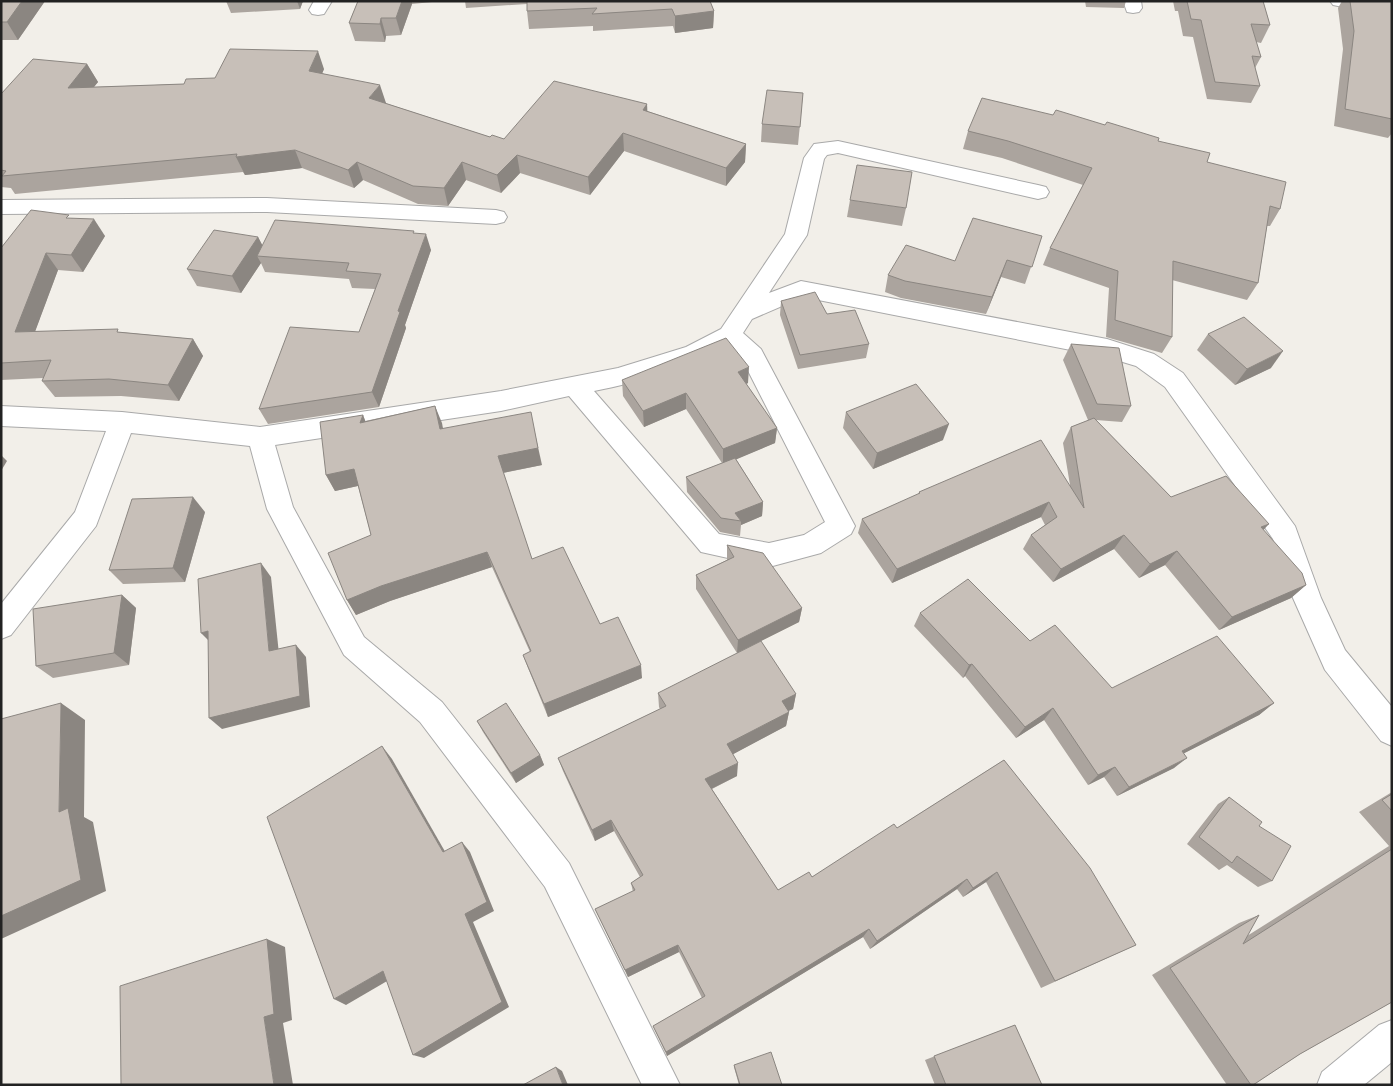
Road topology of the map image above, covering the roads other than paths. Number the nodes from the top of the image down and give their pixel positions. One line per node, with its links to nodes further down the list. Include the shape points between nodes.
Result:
1 (1339, 1): 2 (street)
2 (1392, 15)
3 (1038, 192): 6 (street, via 838,147 821,149 814,158 796,235)
4 (1, 207): 5 (street, via 267,206)
5 (496, 217)
6 (783, 255): 7 (street); 8 (street)
7 (801, 289): 8 (street); 15 (street, via 1107,348 1145,360 1174,380 1285,534 1307,598 1335,660)
8 (744, 313): 9 (street)
9 (729, 335): 10 (street, via 694,354 618,378); 10 (street, via 752,355 841,526 811,545 769,555 711,544)
10 (575, 386): 13 (street, via 502,401)
11 (1, 416): 12 (street)
12 (122, 422): 13 (street); 14 (street, via 86,518)
13 (260, 437): 17 (street, via 280,509 354,646 431,712 557,876)
14 (1, 626)
15 (1392, 731)
16 (1392, 1038): 18 (street)
17 (662, 1085)
18 (1335, 1085)

